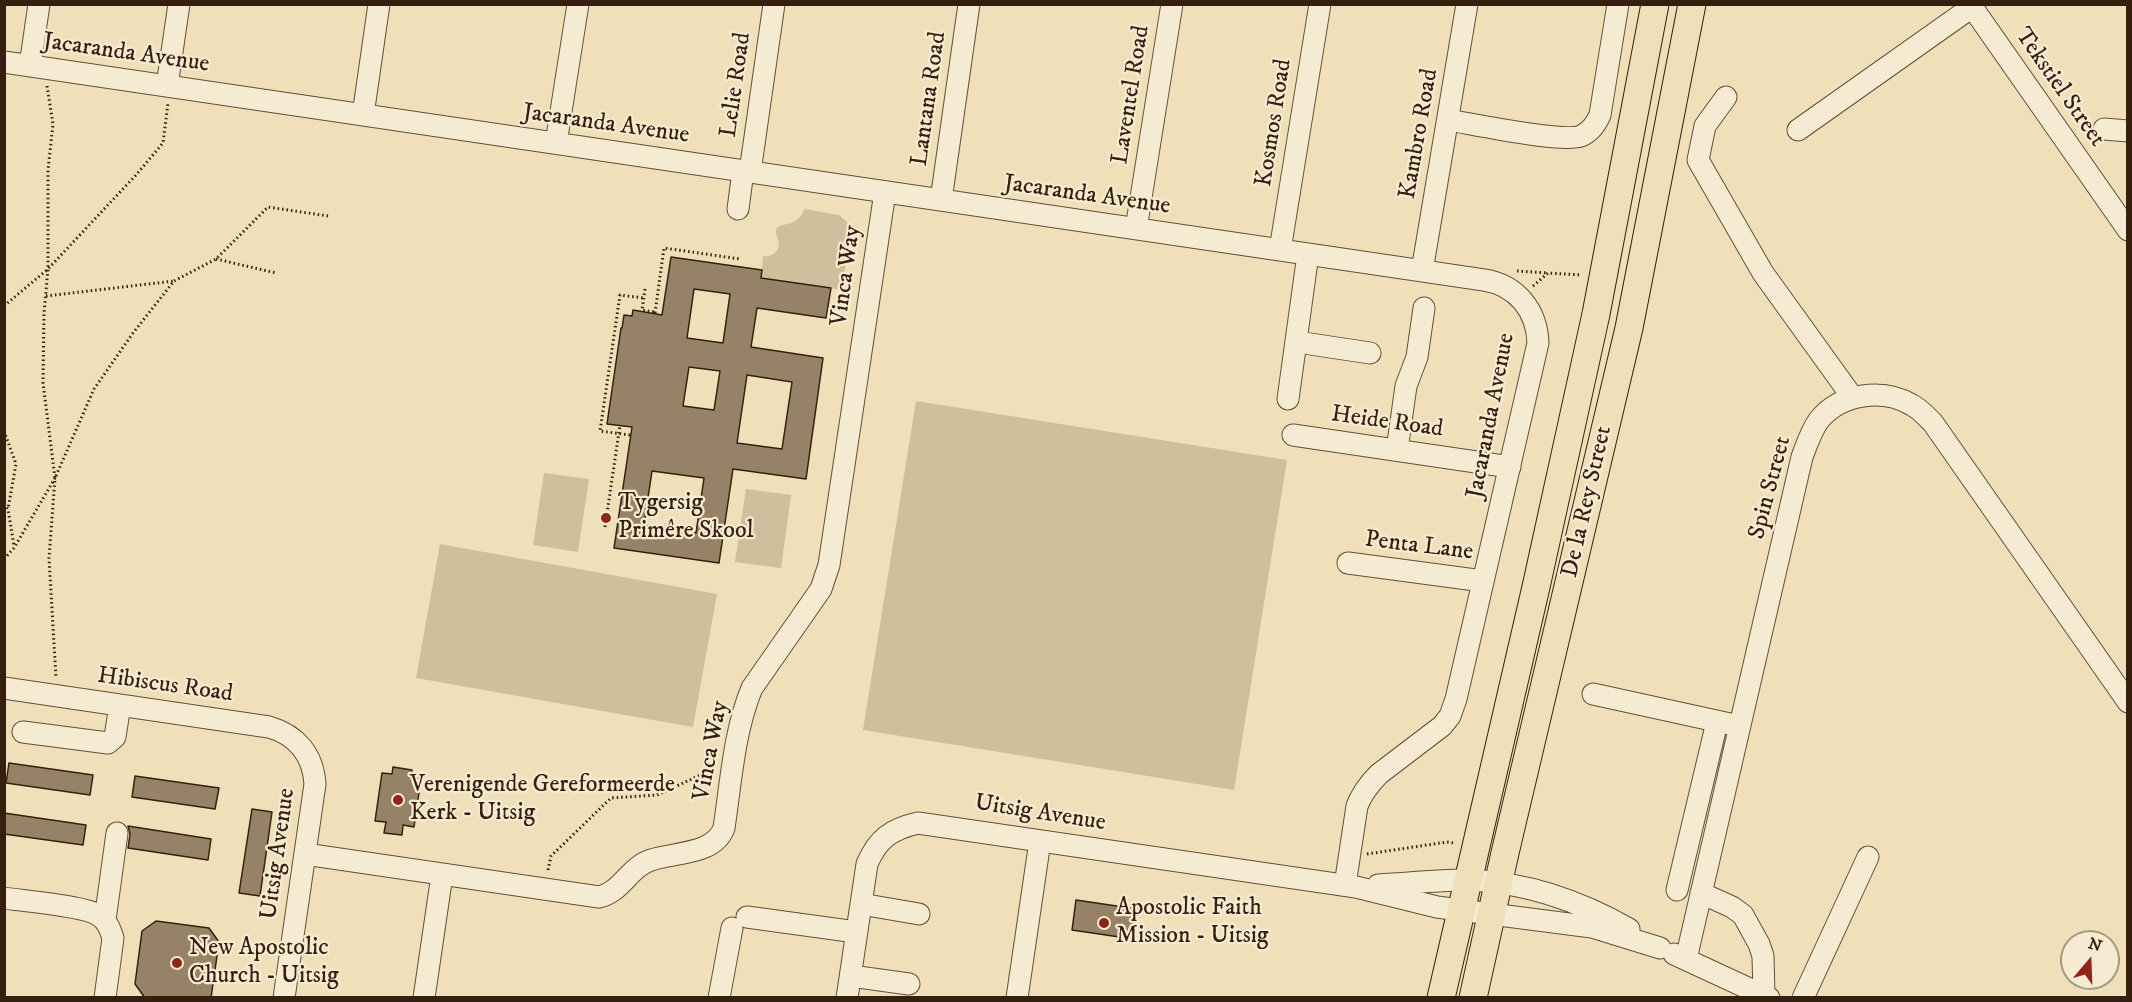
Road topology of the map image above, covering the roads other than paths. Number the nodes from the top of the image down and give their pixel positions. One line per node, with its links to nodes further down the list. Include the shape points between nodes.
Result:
1 (39, 4): 15 (street)
2 (179, 4): 16 (street)
3 (380, 4): 18 (street)
4 (578, 4): 23 (street)
5 (774, 4): 24 (street, Lelie Road)
6 (969, 4): 26 (street, Lantana Road)
7 (1172, 4): 28 (street, Laventel Road)
8 (1320, 4): 30 (street, Kosmos Road)
9 (1467, 4): 19 (street, Kambro Road)
10 (1618, 4): 19 (street, via 1600,115 1582,136 1552,136)
11 (1655, 4): 56 (main road, De la Rey Street, via 1594,325)
12 (1692, 4): 57 (main road, De la Rey Street, via 1629,328)
13 (1971, 6): 21 (street); 29 (street, Tekstiel Street)
14 (4, 62): 15 (street, Jacaranda Avenue)
15 (40, 67): 16 (street, Jacaranda Avenue)
16 (167, 86): 18 (street, Jacaranda Avenue)
17 (1726, 97): 36 (street, via 1705,126 1698,160 1763,273)
18 (363, 115): 23 (street, Jacaranda Avenue)
19 (1448, 120): 32 (street, Kambro Road)
20 (2104, 129): 22 (street)
21 (1798, 130)
22 (2127, 130)
23 (556, 143): 24 (street, Jacaranda Avenue)
24 (747, 171): 25 (street, Jacaranda Avenue); 27 (street, Lelie Road)
25 (885, 192): 26 (street, Jacaranda Avenue); 55 (street, Vinca Way, via 829,565 821,589 747,699 721,838 706,847 638,866 610,895 599,897)
26 (941, 200): 28 (street, Jacaranda Avenue)
27 (738, 209)
28 (1136, 229): 30 (street, Jacaranda Avenue)
29 (2127, 230)
30 (1280, 250): 31 (street, Jacaranda Avenue)
31 (1308, 254): 32 (street, Jacaranda Avenue); 34 (street)
32 (1422, 271): 40 (street, Jacaranda Avenue, via 1504,286 1523,300 1533,315 1538,343)
33 (1424, 308): 39 (street, via 1417,357 1406,386)
34 (1297, 342): 35 (street); 37 (street)
35 (1370, 353)
36 (1853, 398): 45 (street, Spin Street, via 1884,395 1899,399 1933,423); 48 (street, Spin Street, via 1831,408 1807,443)
37 (1288, 399)
38 (1293, 435): 39 (street, Heide Road)
39 (1397, 450): 40 (street, Heide Road)
40 (1510, 467): 42 (street, Jacaranda Avenue)
41 (1348, 563): 42 (street, Penta Lane)
42 (1483, 581): 58 (street, Jacaranda Avenue, via 1450,716 1434,734 1379,774 1360,797)
43 (4, 687): 46 (street, Hibiscus Road)
44 (1593, 694): 47 (street)
45 (2127, 702)
46 (120, 705): 49 (street, via 115,737 108,743); 50 (street, Hibiscus Road, via 269,727 287,734)
47 (1717, 722): 48 (street); 59 (street)
48 (1739, 726): 60 (street, Spin Street)
49 (23, 732)
50 (308, 755): 53 (street, Uitsig Avenue, via 315,784)
51 (117, 833): 66 (street)
52 (1040, 841): 58 (street, Uitsig Avenue); 62 (street, Uitsig Avenue, via 918,823 899,828 878,844 871,855); 78 (street)
53 (305, 854): 55 (street, Vinca Way); 74 (street, Uitsig Avenue)
54 (1868, 857): 81 (street)
55 (442, 875): 75 (street)
56 (1468, 880): 57 (street, Uitsig Avenue); 58 (street, Uitsig Avenue); 63 (main road, De la Rey Street)
57 (1498, 882): 65 (main road, De la Rey Street); 68 (street, Uitsig Avenue, via 1558,896 1610,918)
58 (1351, 886): 63 (street, Uitsig Avenue)
59 (1677, 890)
60 (1701, 893): 69 (street, Spin Street); 72 (street, via 1743,915 1763,956)
61 (4, 898): 66 (street)
62 (861, 904): 64 (street); 67 (street, Uitsig Avenue)
63 (1460, 911): 65 (street, Uitsig Avenue); 79 (main road, De la Rey Street)
64 (919, 914)
65 (1492, 915): 68 (street, Uitsig Avenue, via 1592,927); 80 (main road, De la Rey Street)
66 (97, 916): 73 (street, via 111,930 112,938)
67 (856, 932): 70 (street, Uitsig Avenue); 76 (street, via 739,922)
68 (1660, 948): 69 (street)
69 (1686, 959): 72 (street)
70 (850, 976): 71 (street); 77 (street, Uitsig Avenue)
71 (909, 984)
72 (1766, 996)
73 (105, 998)
74 (284, 998)
75 (424, 998)
76 (719, 998)
77 (848, 998)
78 (1017, 998)
79 (1441, 998)
80 (1473, 998)
81 (1803, 998)

